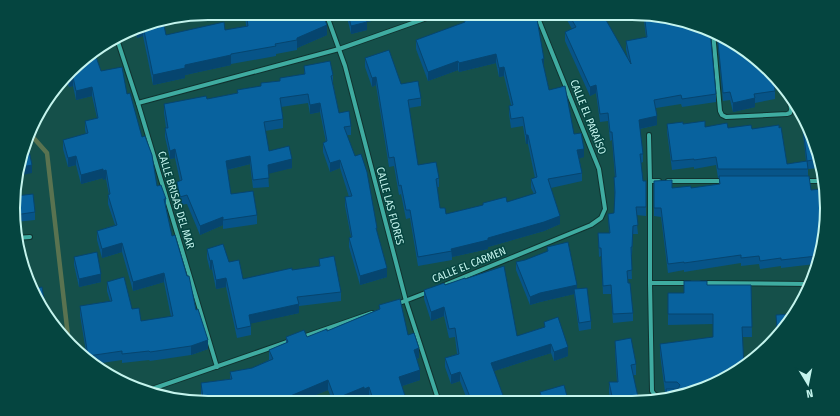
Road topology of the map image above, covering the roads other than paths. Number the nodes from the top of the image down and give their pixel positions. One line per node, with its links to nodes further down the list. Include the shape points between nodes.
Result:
1 (329, 20): 6 (street, CALLE LAS FLORES)
2 (421, 20): 6 (street)
3 (539, 20): 14 (street, CALLE EL PARAÍSO, via 599,169 605,209 601,218)
4 (714, 38): 8 (street, via 722,115 726,117 787,114)
5 (118, 43): 7 (street, CALLE BRISAS DEL MAR)
6 (339, 49): 7 (street); 19 (street, CALLE LAS FLORES)
7 (138, 103): 24 (street, CALLE BRISAS DEL MAR)
8 (791, 108)
9 (649, 135): 10 (street)
10 (650, 181): 11 (street); 17 (street)
11 (728, 181)
12 (798, 181): 13 (street)
13 (818, 181)
14 (591, 225): 19 (street, CALLE EL CARMEN)
15 (30, 237): 16 (street)
16 (23, 238)
17 (650, 283): 18 (street); 26 (street, via 652,391)
18 (804, 284)
19 (406, 301): 20 (street, CALLE EL CARMEN); 27 (street, CALLE LAS FLORES)
20 (391, 306)
21 (376, 311): 22 (street)
22 (300, 338)
23 (292, 340): 24 (street)
24 (217, 367): 25 (street)
25 (154, 388)
26 (655, 394)
27 (437, 396)

